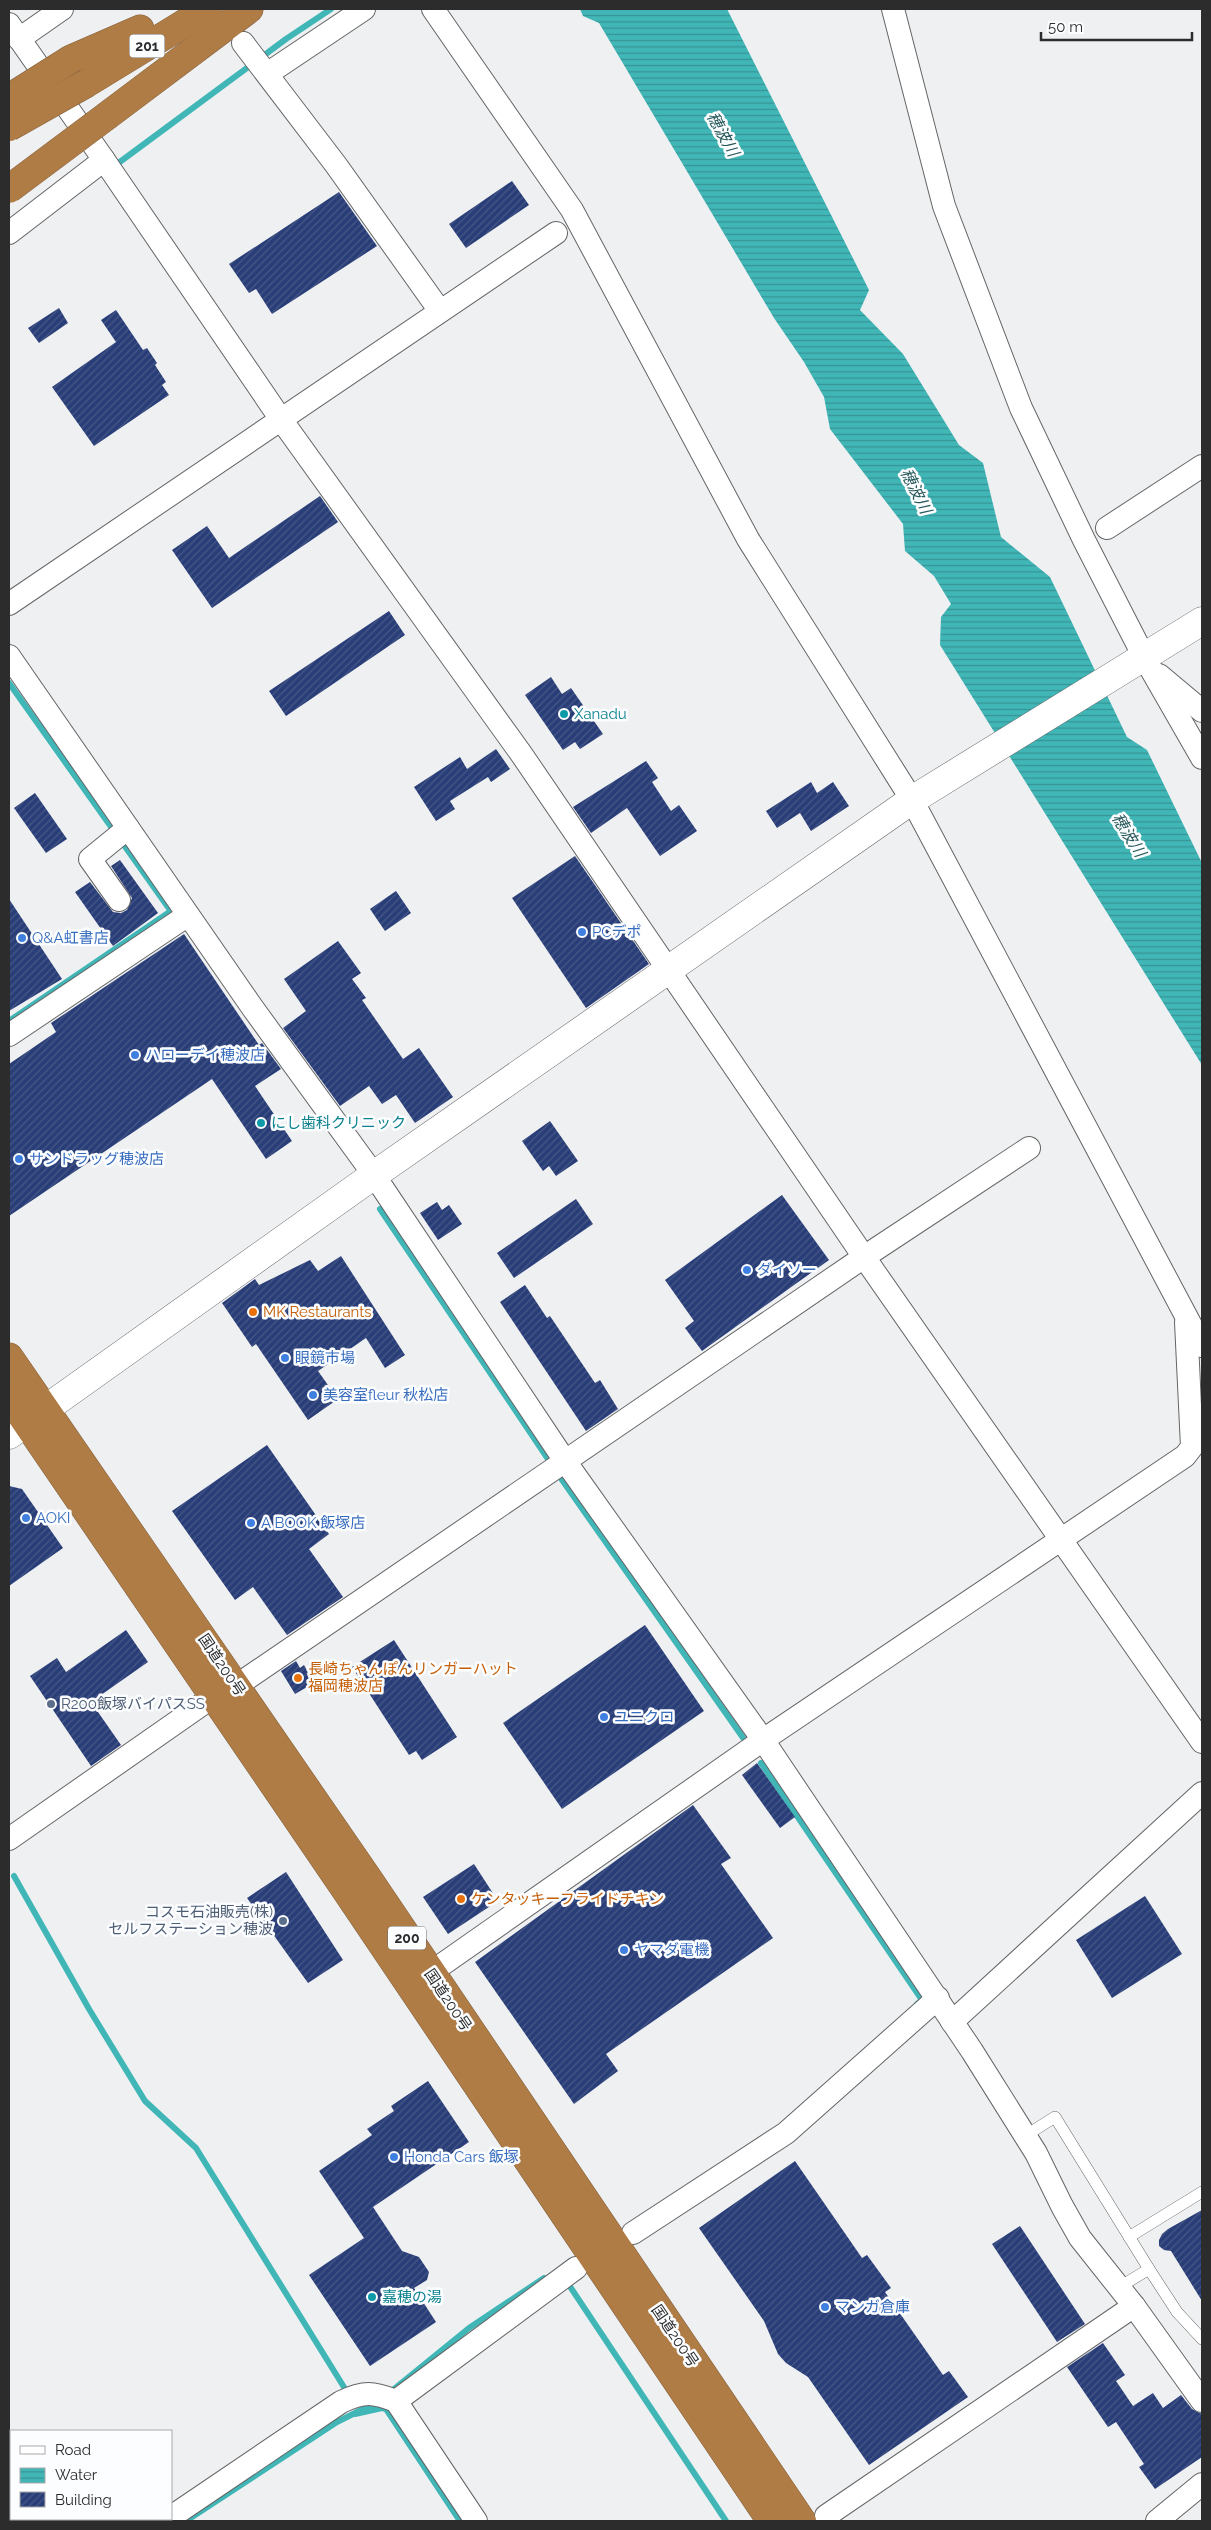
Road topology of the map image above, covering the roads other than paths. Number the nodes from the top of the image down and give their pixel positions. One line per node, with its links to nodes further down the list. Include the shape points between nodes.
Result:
1 (62, 9): 8 (street)
2 (171, 9): 9 (highway, 201)
3 (208, 9): 9 (highway, 201)
4 (250, 9): 14 (highway, bridge)
5 (364, 9): 17 (street, via 255,58)
6 (433, 9): 27 (street, via 572,210 748,539)
7 (894, 9): 24 (street, via 944,206 1020,408)
8 (15, 42): 13 (street)
9 (79, 71): 10 (highway, bridge); 11 (highway, 201); 12 (highway, 201, bridge)
10 (9, 98)
11 (9, 122)
12 (9, 126)
13 (108, 166): 15 (street); 18 (street)
14 (9, 189)
15 (9, 233)
16 (556, 233): 17 (street)
17 (440, 311): 18 (street)
18 (280, 418): 21 (street); 31 (street, via 492,713)
19 (1202, 466): 20 (street)
20 (1107, 528)
21 (9, 604)
22 (1202, 621): 24 (street)
23 (9, 656): 28 (street)
24 (1145, 664): 25 (street); 26 (street); 27 (street)
25 (1202, 711)
26 (1202, 758)
27 (912, 800): 31 (street); 36 (street)
28 (120, 834): 29 (street, via 90,859); 30 (street)
29 (119, 900)
30 (188, 915): 32 (street); 34 (street)
31 (667, 971): 34 (street); 35 (street)
32 (9, 1035)
33 (1029, 1148): 35 (street)
34 (374, 1175): 40 (street); 41 (street)
35 (864, 1257): 41 (street); 42 (street)
36 (1186, 1316): 37 (street); 42 (street, via 1192,1446 1186,1456)
37 (1202, 1346)
38 (9, 1357): 40 (highway, 国道200号 / 200)
39 (9, 1397): 40 (highway, 国道200号 / 200)
40 (26, 1422): 43 (highway, 国道200号 / 200)
41 (565, 1461): 43 (street); 44 (street)
42 (1060, 1540): 44 (street); 45 (street)
43 (225, 1691): 47 (street); 48 (highway, 国道200号 / 200); 66 (highway, 国道200号 / 200)
44 (763, 1740): 48 (street); 49 (street)
45 (1202, 1742)
46 (1202, 1793): 50 (street)
47 (9, 1839)
48 (430, 1973): 64 (highway, 国道200号 / 200)
49 (938, 1998): 50 (street); 53 (street, via 786,2132)
50 (952, 2022): 51 (street)
51 (1025, 2136): 54 (lane, via 1055,2118); 57 (street, via 1080,2238)
52 (1202, 2192): 54 (lane)
53 (633, 2233)
54 (1130, 2237): 56 (lane)
55 (576, 2268): 61 (street)
56 (1149, 2269): 57 (lane); 59 (lane, via 1177,2312)
57 (1118, 2288): 58 (street)
58 (1134, 2306): 60 (street); 64 (street)
59 (1202, 2339)
60 (1202, 2401)
61 (396, 2402): 63 (street, via 378,2394 360,2394 341,2402); 65 (street)
62 (1202, 2484): 67 (street)
63 (172, 2517)
64 (814, 2519)
65 (476, 2521)
66 (771, 2521)
67 (1157, 2521)

